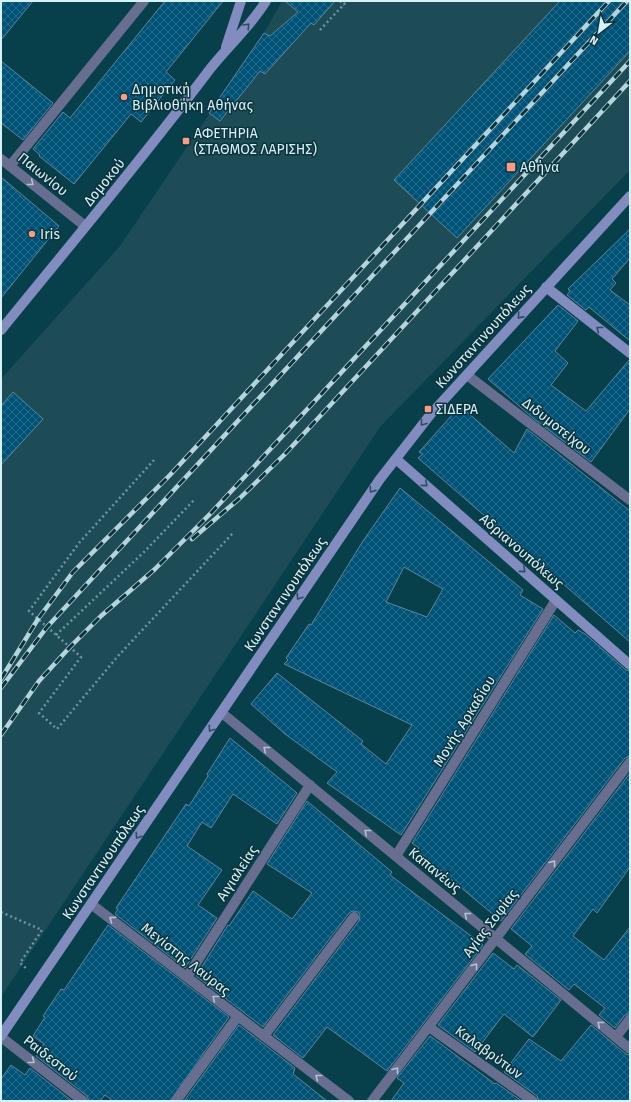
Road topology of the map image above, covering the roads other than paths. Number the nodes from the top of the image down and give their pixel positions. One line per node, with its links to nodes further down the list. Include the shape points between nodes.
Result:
1 (144, 1): 6 (street)
2 (241, 1): 4 (street)
3 (266, 1): 4 (street, one-way to 3, via 250,23)
4 (225, 49): 8 (street, Δομοκού, via 166,128)
5 (1, 158): 6 (street, Παιωνίου)
6 (10, 166): 8 (street, Παιωνίου, one-way to 8)
7 (630, 196): 9 (street, Κωνσταντινουπόλεως)
8 (85, 226): 10 (street, Δομοκού)
9 (546, 288): 11 (street, one-way to 9); 12 (street, Κωνσταντινουπόλεως, one-way to 12)
10 (1, 330)
11 (630, 353)
12 (467, 375): 13 (street, Κωνσταντινουπόλεως, one-way to 13, via 430,415); 14 (street, Διδυμοτείχου)
13 (396, 459): 15 (street, Αδριανουπόλεως, one-way to 15); 17 (street, Κωνσταντινουπόλεως, one-way to 17, via 361,506)
14 (630, 500)
15 (556, 600): 16 (street, Αδριανουπόλεως); 20 (street, Μονής Αρκαδίου)
16 (630, 665)
17 (222, 713): 19 (street, Καπανέως, one-way to 17); 21 (street, Κωνσταντινουπόλεως, one-way to 21)
18 (630, 762): 23 (street, Αγίας Σοφίας, one-way to 18)
19 (310, 785): 20 (street, Καπανέως, one-way to 19); 24 (street, Αιγιαλείας)
20 (396, 856): 23 (street, Καπανέως, one-way to 20)
21 (91, 904): 24 (street, Μεγίστης Λαύρας, one-way to 21); 28 (street, Κωνσταντινουπόλεως)
22 (354, 917): 29 (street)
23 (496, 938): 27 (street, Αγίας Σοφίας, one-way to 23); 30 (street, Καπανέως, one-way to 23)
24 (187, 977): 25 (street, Μεγίστης Λαύρας, one-way to 24)
25 (238, 1016): 29 (street, Μεγίστης Λαύρας); 33 (street)
26 (630, 1019): 30 (street)
27 (429, 1026): 35 (street, Αγίας Σοφίας, one-way to 27); 36 (street, Καλαβρύτων)
28 (1, 1036): 32 (street, Ραιδεστού, one-way to 32)
29 (264, 1036): 34 (street, Μεγίστης Λαύρας, one-way to 29)
30 (616, 1037): 31 (street, Καπανέως)
31 (630, 1049)
32 (83, 1101)
33 (176, 1101)
34 (349, 1101)
35 (372, 1101)
36 (533, 1101)

